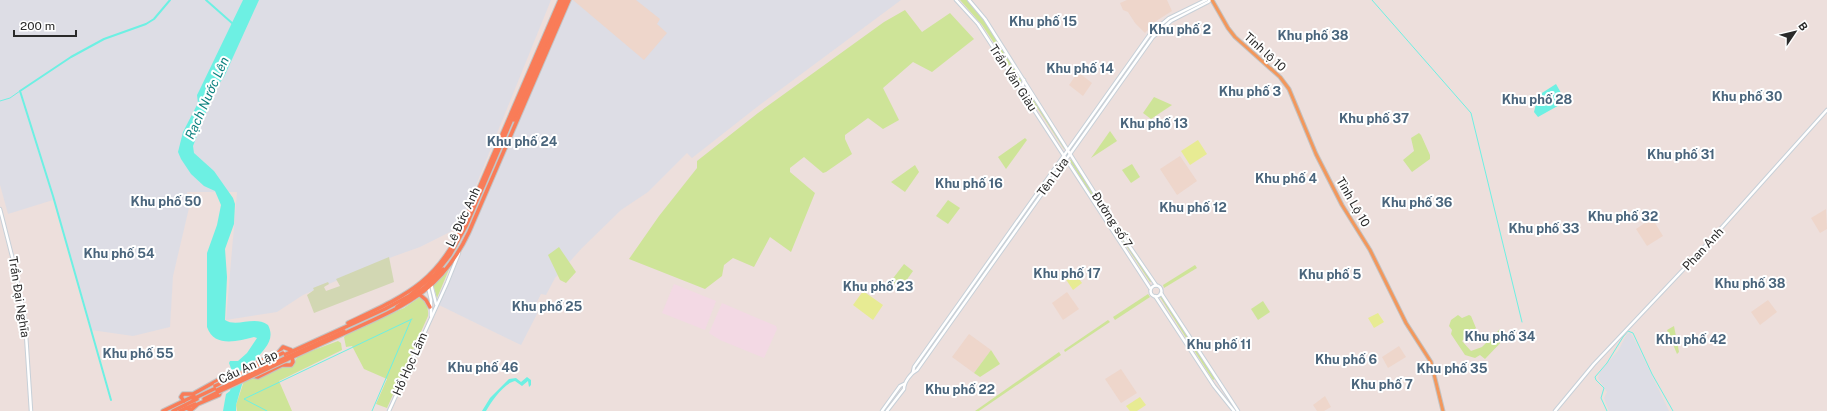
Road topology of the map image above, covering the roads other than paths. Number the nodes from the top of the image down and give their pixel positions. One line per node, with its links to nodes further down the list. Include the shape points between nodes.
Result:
1 (560, 0): 26 (highway, Lê Đức Anh, via 459,234)
2 (563, 0): 26 (highway, Lê Đức Anh, via 466,226 450,255)
3 (566, 0): 9 (highway, Lê Đức Anh)
4 (569, 0): 9 (highway, Lê Đức Anh)
5 (956, 0): 11 (main road, Trần Văn Giàu, via 978,24)
6 (969, 0): 10 (main road, Trần Văn Giàu, via 985,19)
7 (1209, 0): 8 (main road, Tên Lửa, via 1162,22 1150,34); 15 (main road, Tỉnh lộ 10, via 1235,37 1285,83)
8 (1137, 55): 18 (main road, Tên Lửa); 19 (main road, Tên Lửa)
9 (534, 76): 25 (highway, Lê Đức Anh)
10 (1024, 80): 11 (main road, via 1023,84); 12 (main road, Trần Văn Giàu)
11 (1017, 84): 13 (main road, Trần Văn Giàu)
12 (1030, 89): 13 (main road, via 1026,88); 16 (main road, Trần Văn Giàu)
13 (1023, 93): 17 (main road, Trần Văn Giàu)
14 (1827, 110): 55 (main road, Phan Anh)
15 (1302, 119): 54 (main road, Tỉnh Lộ 10, via 1316,154 1342,205 1370,250 1406,323 1431,362)
16 (1064, 143): 17 (main road, via 1063,147); 18 (main road, Trần Văn Giàu)
17 (1058, 148): 20 (main road, Trần Văn Giàu)
18 (1068, 149): 19 (main road, Trần Văn Giàu); 20 (main road, Tên Lửa)
19 (1070, 154): 21 (main road, Tên Lửa); 22 (main road, Đường số 7)
20 (1063, 155): 21 (main road, Trần Văn Giàu); 39 (main road, Tên Lửa, via 914,367)
21 (1066, 160): 23 (main road, Đường số 7); 39 (main road, Tên Lửa, via 918,370)
22 (1075, 162): 23 (main road, via 1071,162); 27 (main road, Đường số 7)
23 (1070, 166): 28 (main road, Đường số 7)
24 (0, 209): 44 (main road, Trần Đại Nghĩa, via 24,316)
25 (459, 250): 26 (highway, Lê Đức Anh); 32 (main road, Hồ Học Lãm)
26 (428, 283): 30 (highway, Lê Đức Anh); 32 (main road); 33 (main road, Hồ Học Lãm); 35 (highway, Lê Đức Anh)
27 (1156, 285): 28 (main road); 29 (main road, via 1160,287)
28 (1150, 288): 31 (main road, via 1151,294)
29 (1161, 293): 31 (main road); 53 (main road)
30 (419, 295): 33 (highway); 37 (highway, Lê Đức Anh); 38 (highway, Lê Đức Anh, via 403,306)
31 (1155, 296): 52 (main road, via 1214,386)
32 (436, 304): 34 (main road, Hồ Học Lãm)
33 (430, 306): 34 (main road, Hồ Học Lãm)
34 (431, 316): 49 (main road, Hồ Học Lãm)
35 (299, 348): 36 (highway, Lê Đức Anh); 37 (highway, Lê Đức Anh)
36 (291, 350): 37 (highway, Lê Đức Anh); 38 (highway, via 283,347 278,354 258,362 253,376 258,378 282,365 291,365)
37 (285, 357): 38 (highway, Lê Đức Anh); 41 (highway, Cầu An Lập, bridge)
38 (292, 357)
39 (914, 372): 40 (main road, Tên Lửa)
40 (904, 384): 50 (main road, Tên Lửa); 51 (main road, Tên Lửa, via 904,389)
41 (216, 389): 42 (highway); 43 (highway); 46 (highway); 47 (highway)
42 (184, 401): 43 (highway, via 181,397 183,394 192,395 220,379 223,380 218,395 190,410); 45 (highway)
43 (186, 408): 48 (highway)
44 (30, 411)
45 (163, 411)
46 (168, 411)
47 (173, 411)
48 (180, 411)
49 (389, 411)
50 (882, 411)
51 (887, 411)
52 (1234, 411)
53 (1238, 411)
54 (1443, 411)
55 (1555, 411)

